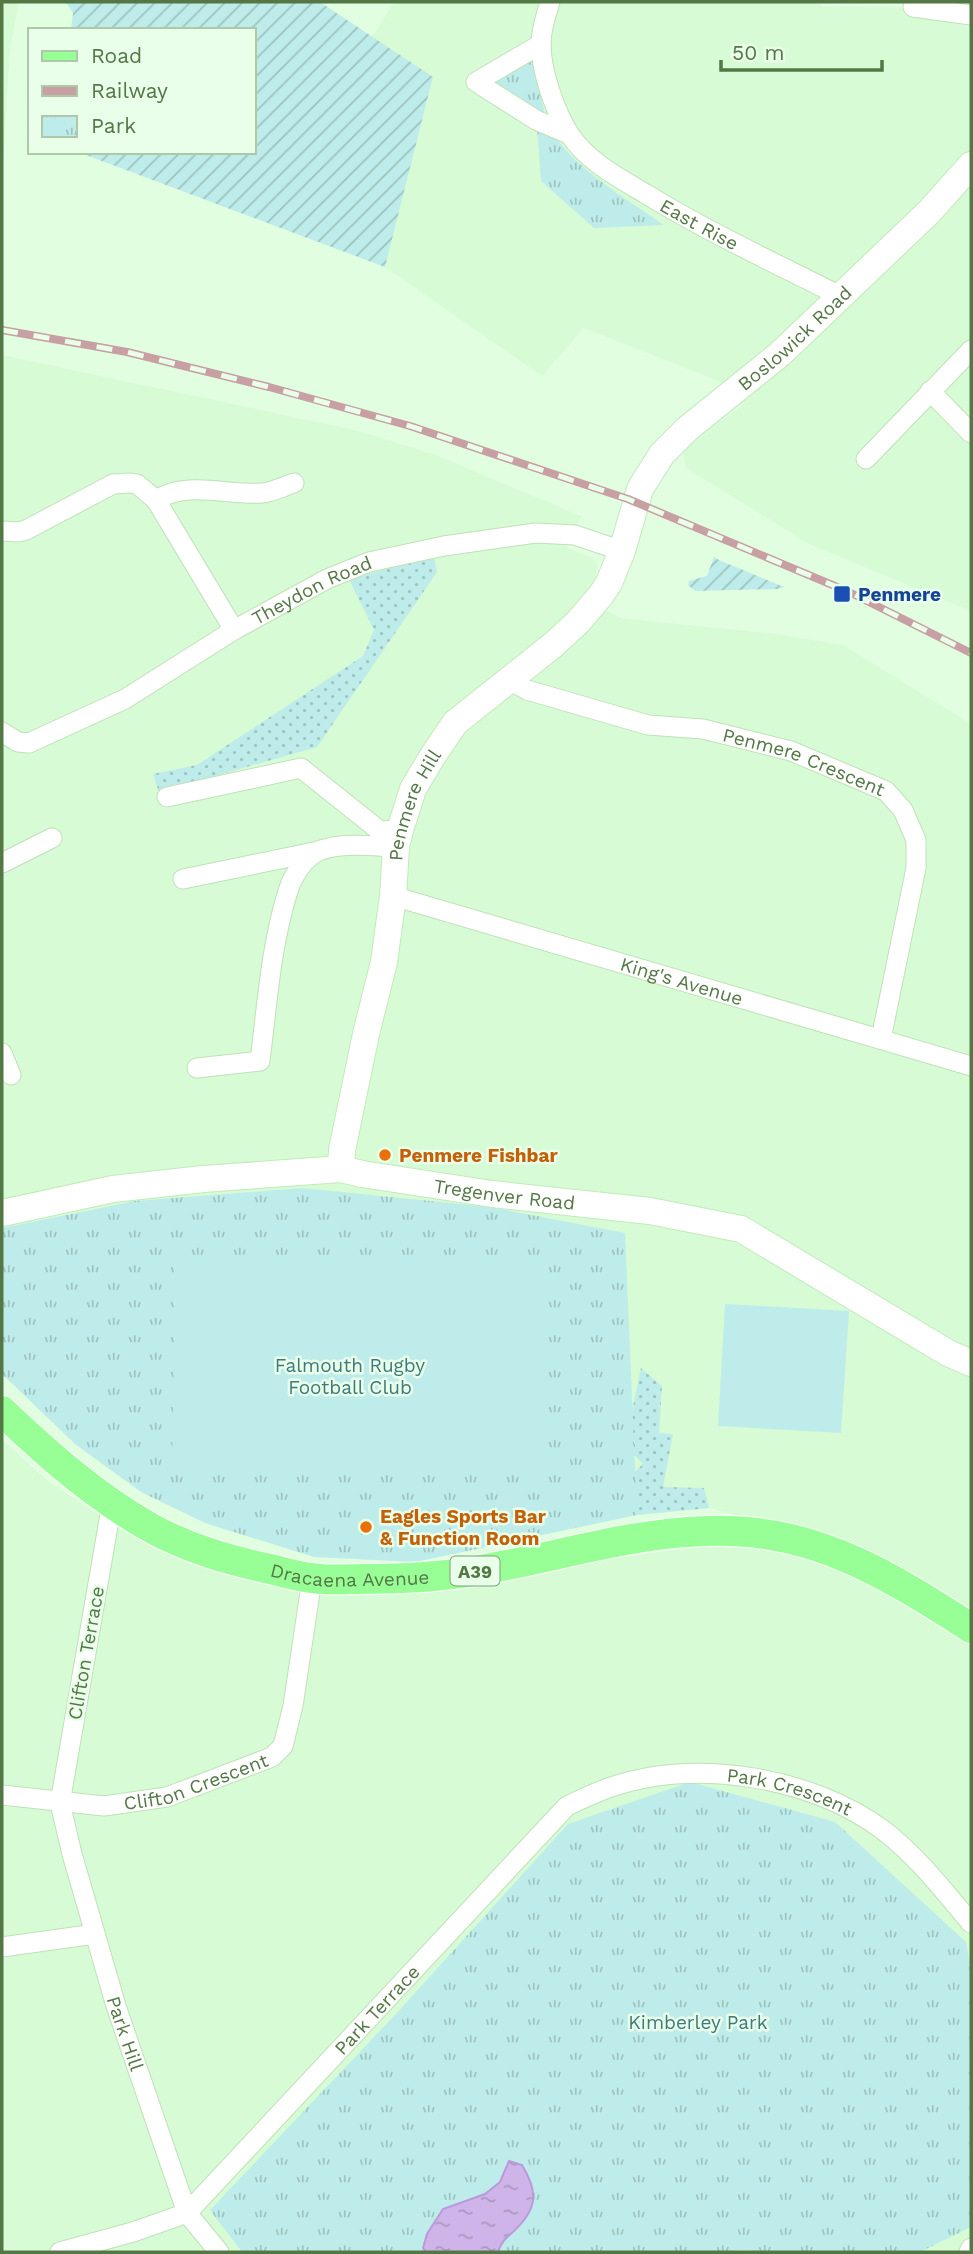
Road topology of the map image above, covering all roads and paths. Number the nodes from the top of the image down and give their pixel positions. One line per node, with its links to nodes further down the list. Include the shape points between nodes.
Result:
1 (550, 2): 4 (street, East Rise)
2 (913, 7): 3 (street)
3 (971, 15)
4 (541, 44): 5 (street, East Rise, via 552,96); 5 (street, East Rise, via 476,82 536,120)
5 (569, 134): 7 (street, East Rise, via 608,171 683,217)
6 (971, 165): 7 (street, Boslowick Road, via 929,212)
7 (840, 296): 14 (street, Boslowick Road, via 780,354 687,429 652,468)
8 (971, 350): 9 (street)
9 (930, 391): 10 (street); 11 (street)
10 (971, 433)
11 (866, 459)
12 (294, 482): 13 (street, via 265,493 185,490)
13 (156, 500): 15 (street, via 131,482 113,484 26,530); 17 (street)
14 (630, 518): 16 (street, Penmere Hill)
15 (2, 531)
16 (622, 551): 17 (street, Theydon Road, via 575,535 536,533 444,546 369,562 336,575); 18 (street, Penmere Hill, via 610,583 591,608)
17 (234, 630): 19 (street, Theydon Road, via 125,699 29,743)
18 (509, 680): 22 (street, Penmere Hill, via 455,723 413,789); 27 (street, Penmere Crescent, via 527,690 648,725 703,729 791,751 886,791 903,810 916,840 916,868)
19 (2, 732)
20 (167, 797): 22 (street, via 301,768 380,831)
21 (52, 838): 24 (street)
22 (398, 838): 23 (street); 26 (street, Penmere Hill)
23 (319, 851): 25 (street); 30 (street, via 301,865 289,889 276,942 260,1061)
24 (2, 863)
25 (183, 879)
26 (393, 896): 27 (street, King's Avenue); 32 (street, Penmere Hill, via 384,962)
27 (881, 1039): 29 (street, King's Avenue)
28 (2, 1053): 31 (street)
29 (971, 1066)
30 (197, 1068)
31 (11, 1075)
32 (341, 1169): 33 (street, Tregenver Road, via 113,1189); 34 (street, Tregenver Road, via 492,1194 650,1211 741,1229)
33 (2, 1213)
34 (971, 1363)
35 (2, 1411): 36 (main road, Dracaena Avenue / A39, via 46,1453)
36 (112, 1503): 37 (main road, Dracaena Avenue / A39, via 152,1529 206,1554); 40 (street, Clifton Terrace)
37 (312, 1578): 38 (main road, Dracaena Avenue / A39, via 414,1578 664,1534 731,1531 790,1540 863,1563); 40 (street, Clifton Crescent, via 293,1706 283,1746 272,1757 167,1797 104,1806)
38 (971, 1628)
39 (2, 1795): 40 (street, Clifton Crescent)
40 (60, 1803): 43 (street, Park Hill)
41 (567, 1806): 42 (street, Park Crescent, via 613,1786 694,1774 767,1780 807,1790 883,1830 918,1860); 45 (street, Park Terrace)
42 (971, 1923)
43 (95, 1934): 44 (street); 45 (street, Park Hill)
44 (2, 1947)
45 (187, 2213): 46 (street); 47 (street, Park Hill)
46 (60, 2252)
47 (219, 2252)

